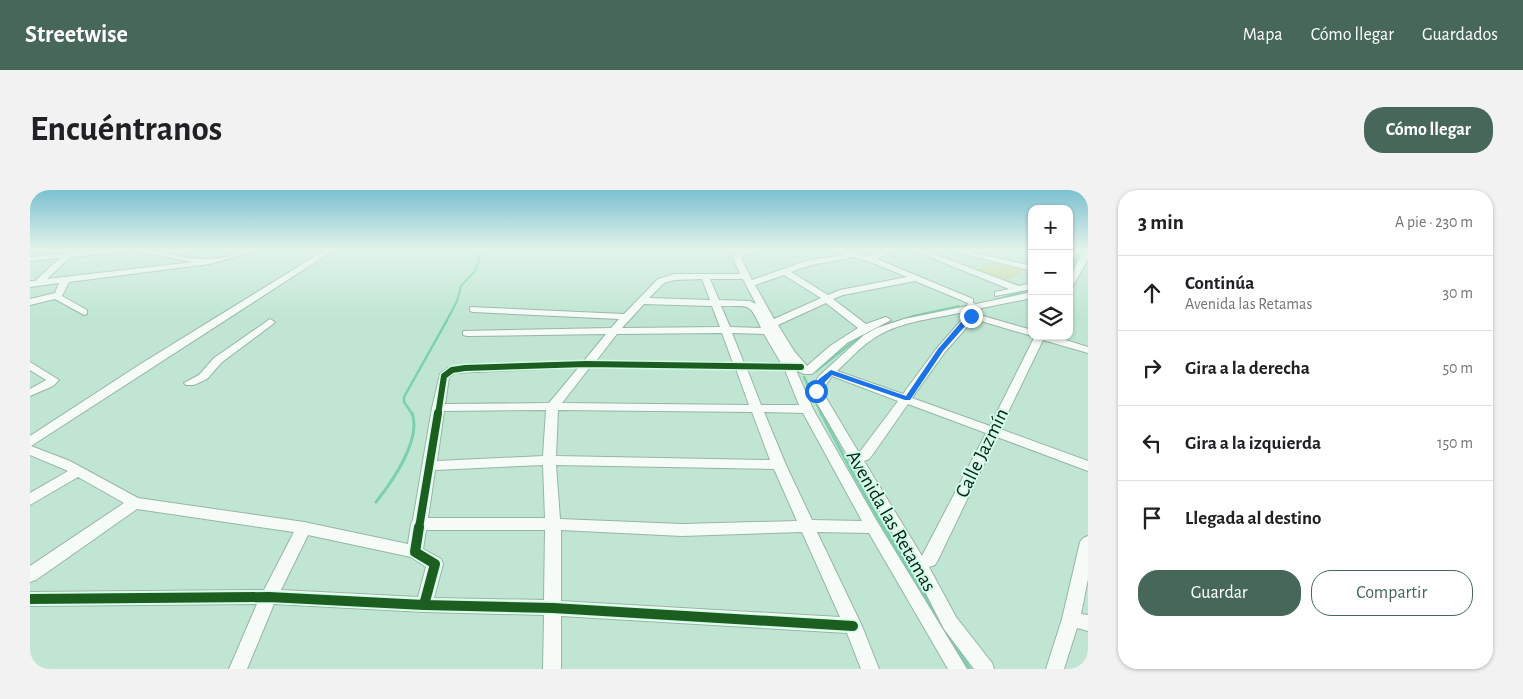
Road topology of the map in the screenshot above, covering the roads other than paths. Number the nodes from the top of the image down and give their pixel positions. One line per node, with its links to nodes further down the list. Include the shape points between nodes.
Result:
1 (48, 272): 15 (street)
2 (126, 272): 13 (street)
3 (294, 272): 51 (street)
4 (744, 272): 14 (street)
5 (779, 272): 14 (street)
6 (786, 272): 20 (street)
7 (903, 272): 11 (street)
8 (975, 272): 17 (street)
9 (1073, 274): 12 (street)
10 (705, 277): 14 (street); 21 (street, via 667,278); 23 (street)
11 (916, 278): 20 (street); 24 (street)
12 (1088, 278)
13 (65, 280): 15 (street); 18 (street)
14 (748, 280): 29 (street)
15 (34, 284)
16 (1028, 287): 17 (street)
17 (1018, 289): 24 (street)
18 (56, 296): 22 (street); 26 (street)
19 (1028, 296): 24 (street)
20 (826, 298): 29 (street); 30 (street)
21 (641, 301): 23 (street); 27 (street)
22 (30, 302)
23 (713, 302): 29 (street, via 754,305); 31 (street)
24 (970, 307): 30 (street, via 892,318); 32 (street); 42 (street, via 880,330); 45 (street)
25 (473, 309): 27 (street)
26 (84, 312)
27 (626, 317): 33 (street)
28 (270, 322): 43 (street, via 218,360 203,377)
29 (770, 327): 31 (street); 41 (street)
30 (864, 328): 41 (street)
31 (726, 330): 33 (street); 40 (street)
32 (1028, 331)
33 (615, 332): 34 (street); 38 (street)
34 (467, 333)
35 (1039, 340): 50 (street, Calle Jazmín)
36 (1054, 340): 37 (street)
37 (1088, 350)
38 (586, 364): 40 (street); 46 (street); 47 (street, via 452,370 444,376)
39 (30, 365): 44 (street, via 53,380)
40 (740, 367): 41 (street); 48 (street)
41 (799, 369): 42 (street); 49 (street)
42 (826, 376): 45 (street); 53 (street, Avenida las Retamas, via 816,388 817,395)
43 (190, 382)
44 (30, 393)
45 (908, 399): 50 (street); 53 (street, via 864,456)
46 (552, 407): 47 (street); 48 (street); 54 (street)
47 (438, 408): 56 (street)
48 (758, 409): 49 (street); 55 (street)
49 (807, 409): 64 (street)
50 (992, 430): 57 (street); 68 (street, Calle Jazmín, via 932,556)
51 (30, 442)
52 (30, 450): 58 (street)
53 (855, 459): 68 (street, Avenida las Retamas)
54 (549, 460): 55 (street); 56 (street); 62 (street)
55 (779, 465): 63 (street)
56 (428, 466): 61 (street)
57 (1088, 466)
58 (78, 472): 59 (street); 60 (street)
59 (30, 500)
60 (135, 503): 65 (street); 69 (street)
61 (418, 524): 62 (street); 67 (street)
62 (553, 524): 63 (street, via 682,530); 73 (street)
63 (808, 526): 64 (street); 76 (street)
64 (873, 527): 80 (street)
65 (304, 528): 67 (street); 70 (street)
66 (1087, 549): 74 (street)
67 (415, 552): 72 (street, via 435,564)
68 (919, 564): 81 (street, Avenida las Retamas, via 950,623)
69 (30, 575)
70 (269, 597): 71 (street); 72 (street); 77 (street)
71 (30, 599)
72 (424, 605): 73 (street)
73 (552, 608): 76 (street); 78 (street)
74 (1071, 619): 75 (street); 82 (street)
75 (1088, 623)
76 (853, 626): 79 (street)
77 (238, 669)
78 (552, 669)
79 (870, 669)
80 (958, 669)
81 (985, 669)
82 (1055, 669)

